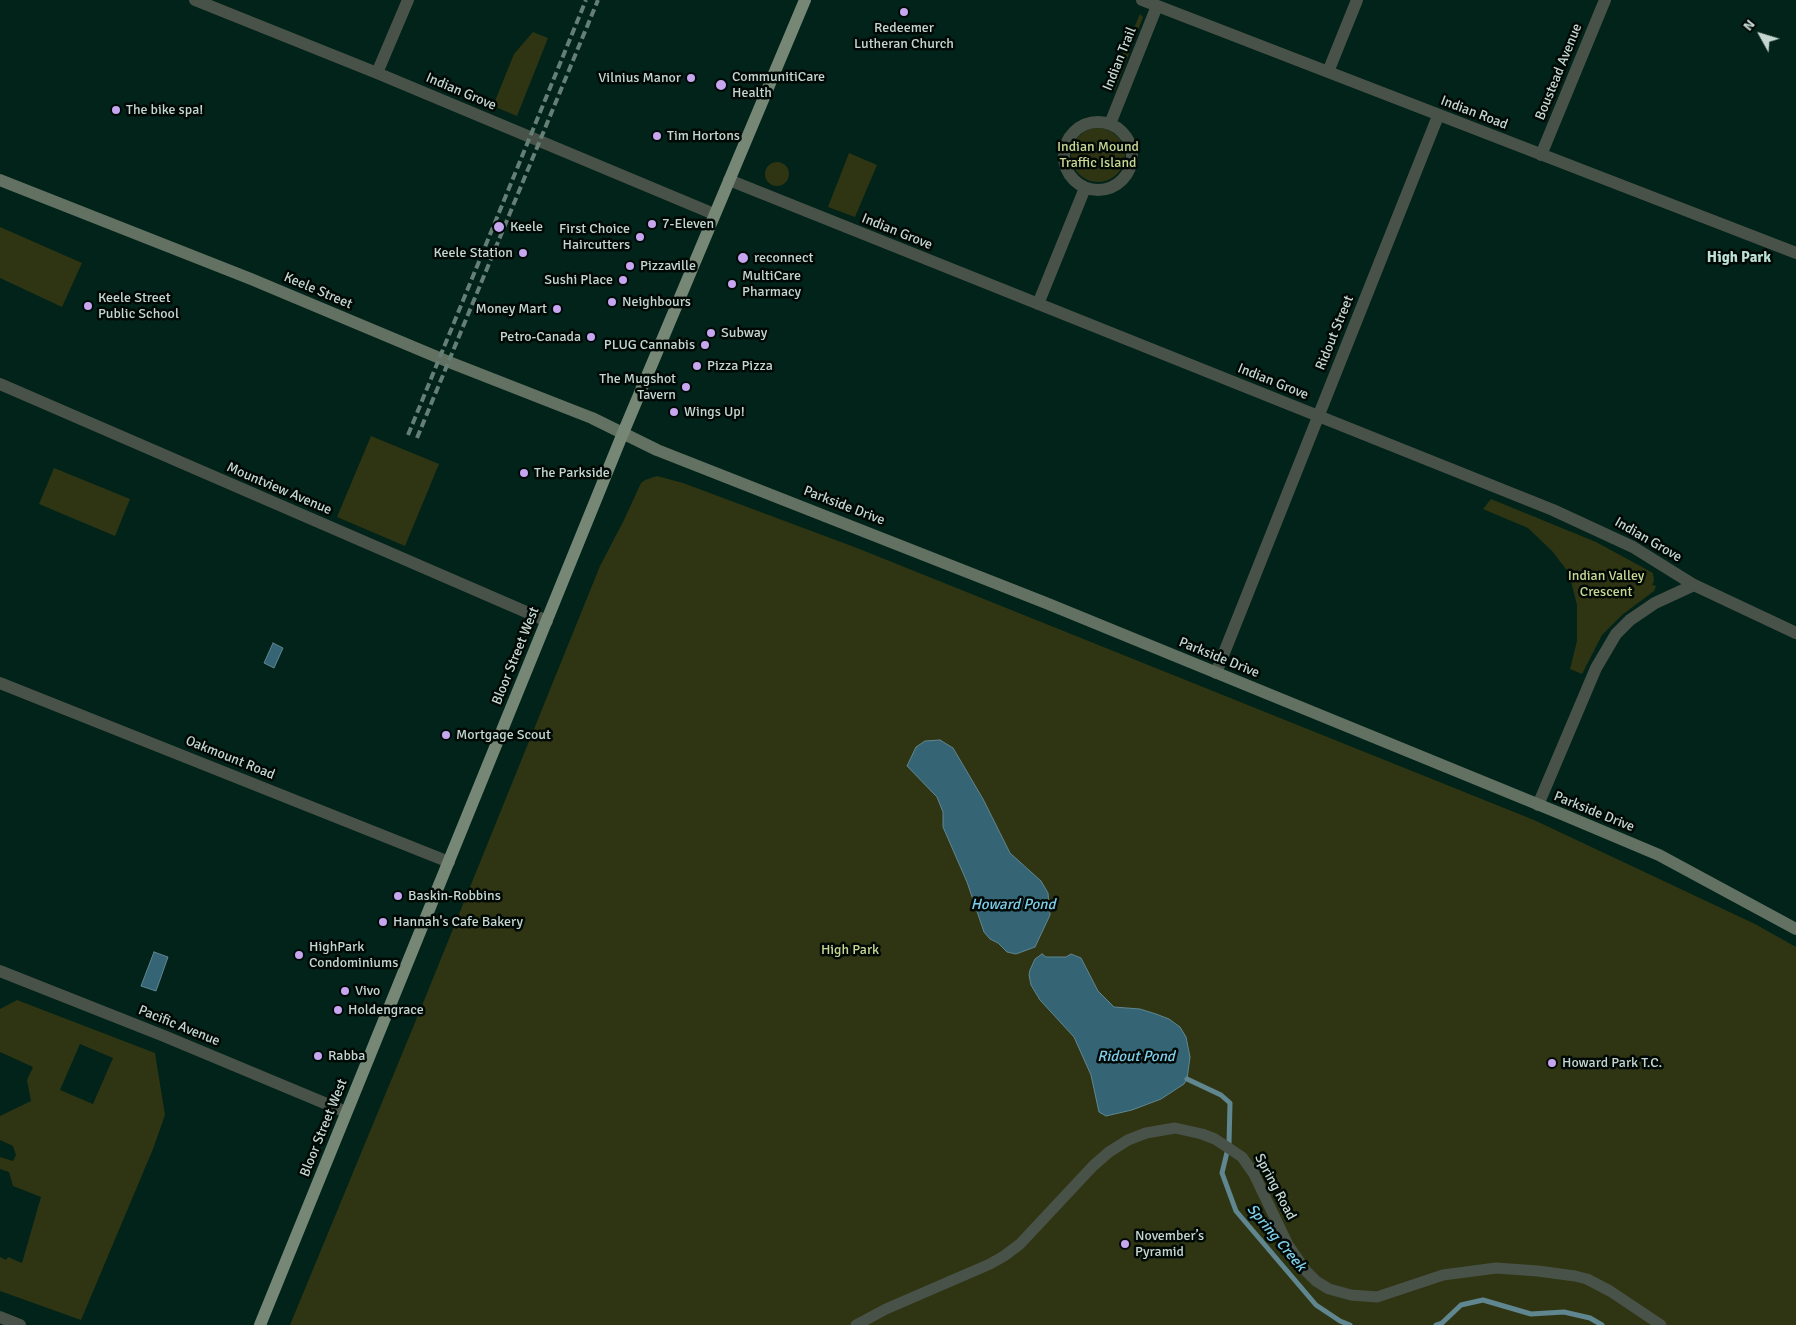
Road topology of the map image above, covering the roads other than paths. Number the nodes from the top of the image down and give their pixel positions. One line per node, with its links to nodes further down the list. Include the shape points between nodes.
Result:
1 (195, 0): 9 (street, Indian Grove)
2 (408, 0): 9 (street)
3 (805, 0): 14 (main road, Bloor Street West)
4 (1142, 0): 7 (street, Indian Road)
5 (1357, 0): 8 (street)
6 (1605, 0): 12 (street, Boustead Avenue)
7 (1157, 6): 8 (street, Indian Road); 11 (street, Indian Trail)
8 (1328, 72): 10 (street, Indian Road)
9 (378, 73): 16 (street, Indian Grove)
10 (1438, 116): 12 (street, Indian Road); 20 (street, Ridout Street)
11 (1110, 124): 15 (street, via 1088,123 1075,131 1065,144 1066,170 1076,183); 15 (street, via 1119,129 1131,147 1130,168 1125,178 1107,190)
12 (1541, 155): 17 (street, Indian Road)
13 (0, 180): 21 (main road, Keele Street, via 234,272)
14 (729, 180): 16 (main road, Bloor Street West); 18 (street, Indian Grove)
15 (1085, 188): 18 (street)
16 (714, 214): 21 (main road, Bloor Street West)
17 (1795, 250)
18 (1038, 304): 20 (street, Indian Grove)
19 (0, 384): 23 (street, Mountview Avenue)
20 (1318, 416): 22 (street, Indian Grove, via 1595,528 1658,561); 25 (street, Ridout Street)
21 (623, 433): 23 (main road, Bloor Street West); 25 (main road, Parkside Drive, via 657,450)
22 (1694, 585): 24 (street, Indian Grove); 27 (street, via 1649,607 1616,634 1596,668)
23 (547, 621): 28 (main road, Bloor Street West)
24 (1796, 633)
25 (1216, 673): 27 (main road, Parkside Drive)
26 (0, 683): 28 (street, Oakmount Road)
27 (1538, 805): 29 (main road, Parkside Drive, via 1659,855)
28 (449, 862): 31 (main road, Bloor Street West)
29 (1796, 929)
30 (0, 970): 31 (street, Pacific Avenue)
31 (346, 1112): 34 (main road, Bloor Street West)
32 (0, 1317): 33 (street)
33 (20, 1325)
34 (260, 1325)
35 (856, 1325): 36 (street, Spring Road, via 1004,1256 1020,1244 1109,1152 1146,1133 1175,1128 1215,1139 1242,1157 1254,1174 1288,1245 1306,1271 1329,1289 1377,1297 1443,1275 1496,1268 1538,1271 1587,1279)
36 (1660, 1325)

